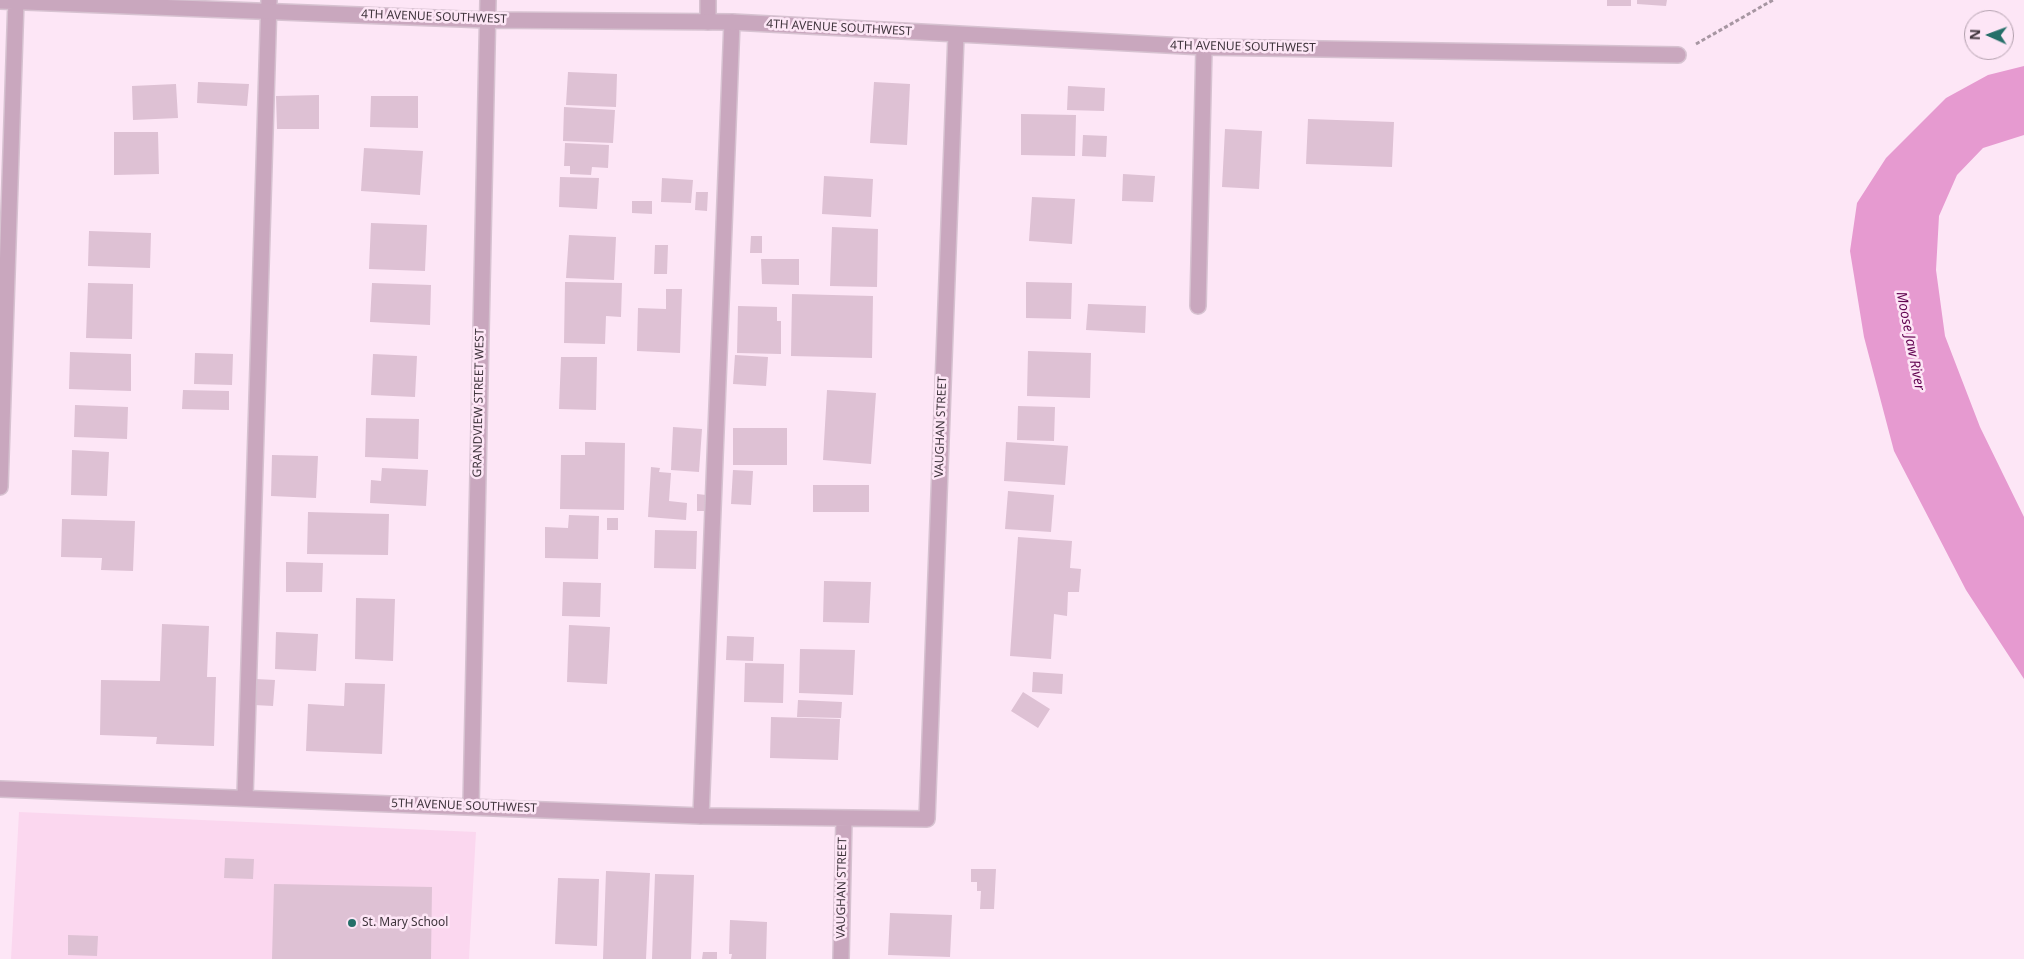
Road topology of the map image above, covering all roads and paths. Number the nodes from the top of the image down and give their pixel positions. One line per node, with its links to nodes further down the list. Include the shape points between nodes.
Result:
1 (488, 0): 7 (street, GRANDVIEW STREET WEST)
2 (708, 0): 8 (street)
3 (1774, 0): 12 (path)
4 (0, 1): 5 (street, 4TH AVENUE SOUTHWEST)
5 (16, 1): 6 (street, 4TH AVENUE SOUTHWEST); 14 (street)
6 (269, 5): 7 (street, 4TH AVENUE SOUTHWEST); 16 (street)
7 (488, 20): 8 (street, 4TH AVENUE SOUTHWEST); 17 (street, GRANDVIEW STREET WEST)
8 (708, 22): 9 (street, 4TH AVENUE SOUTHWEST)
9 (732, 22): 10 (street, 4TH AVENUE SOUTHWEST); 18 (street)
10 (956, 35): 11 (street, 4TH AVENUE SOUTHWEST); 20 (street, VAUGHAN STREET)
11 (1204, 47): 12 (street, 4TH AVENUE SOUTHWEST); 13 (street)
12 (1678, 55)
13 (1198, 306)
14 (0, 487)
15 (0, 789): 16 (street, 5TH AVENUE SOUTHWEST)
16 (245, 797): 17 (street, 5TH AVENUE SOUTHWEST)
17 (471, 806): 18 (street, 5TH AVENUE SOUTHWEST)
18 (701, 816): 19 (street, 5TH AVENUE SOUTHWEST)
19 (844, 818): 20 (street, 5TH AVENUE SOUTHWEST); 21 (street, VAUGHAN STREET)
20 (927, 818)
21 (841, 959)

